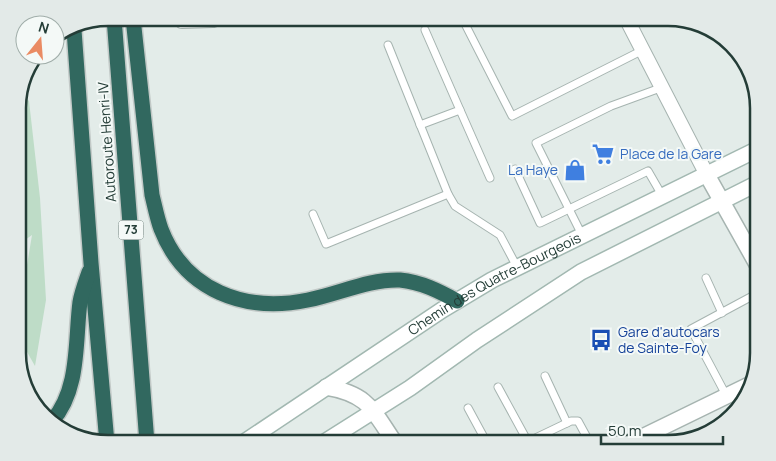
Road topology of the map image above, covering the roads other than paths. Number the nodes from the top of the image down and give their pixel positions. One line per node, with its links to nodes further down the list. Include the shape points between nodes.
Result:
1 (115, 26): 40 (highway, Autoroute Henri-IV / 73)
2 (134, 26): 28 (highway, via 156,213 170,247 198,280 225,296 261,304 309,300 380,281 416,282)
3 (466, 26): 8 (lane, via 512,116)
4 (630, 26): 8 (street)
5 (425, 30): 10 (lane)
6 (74, 34): 24 (highway, Autoroute Henri-IV)
7 (388, 45): 11 (lane)
8 (644, 50): 9 (street)
9 (662, 87): 14 (street); 20 (lane, via 611,106 536,143)
10 (460, 110): 11 (lane); 15 (lane)
11 (420, 125): 17 (lane)
12 (750, 153): 14 (main road, Chemin des Quatre-Bourgeois)
13 (515, 169): 20 (lane, via 540,223)
14 (708, 175): 18 (main road, Chemin des Quatre-Bourgeois); 19 (main road)
15 (490, 178)
16 (750, 187): 19 (main road)
17 (448, 194): 21 (lane, via 326,244); 25 (lane, via 455,206 500,235)
18 (663, 197): 20 (lane, via 648,170); 22 (main road, Chemin des Quatre-Bourgeois)
19 (722, 200): 23 (main road); 36 (main road, via 580,272)
20 (570, 210): 22 (lane)
21 (313, 214)
22 (583, 235): 25 (main road, Chemin des Quatre-Bourgeois)
23 (750, 251)
24 (91, 263): 37 (highway, via 81,299 73,377); 39 (highway, Autoroute Henri-IV)
25 (517, 267): 28 (main road, Chemin des Quatre-Bourgeois)
26 (706, 278): 29 (lane)
27 (750, 297): 29 (lane)
28 (457, 301): 31 (main road, Chemin des Quatre-Bourgeois)
29 (722, 312): 34 (lane, via 691,329)
30 (544, 376): 38 (lane)
31 (326, 387): 36 (main road, via 353,394); 41 (main road, Chemin des Quatre-Bourgeois)
32 (498, 387): 45 (lane)
33 (742, 388): 34 (main road)
34 (726, 396): 48 (main road)
35 (468, 408): 44 (lane)
36 (374, 411): 42 (main road); 43 (main road)
37 (56, 415)
38 (567, 423): 46 (lane); 47 (lane, via 578,421)
39 (106, 435)
40 (146, 435)
41 (256, 435)
42 (336, 435)
43 (390, 435)
44 (483, 435)
45 (523, 435)
46 (543, 435)
47 (586, 435)
48 (646, 435)

